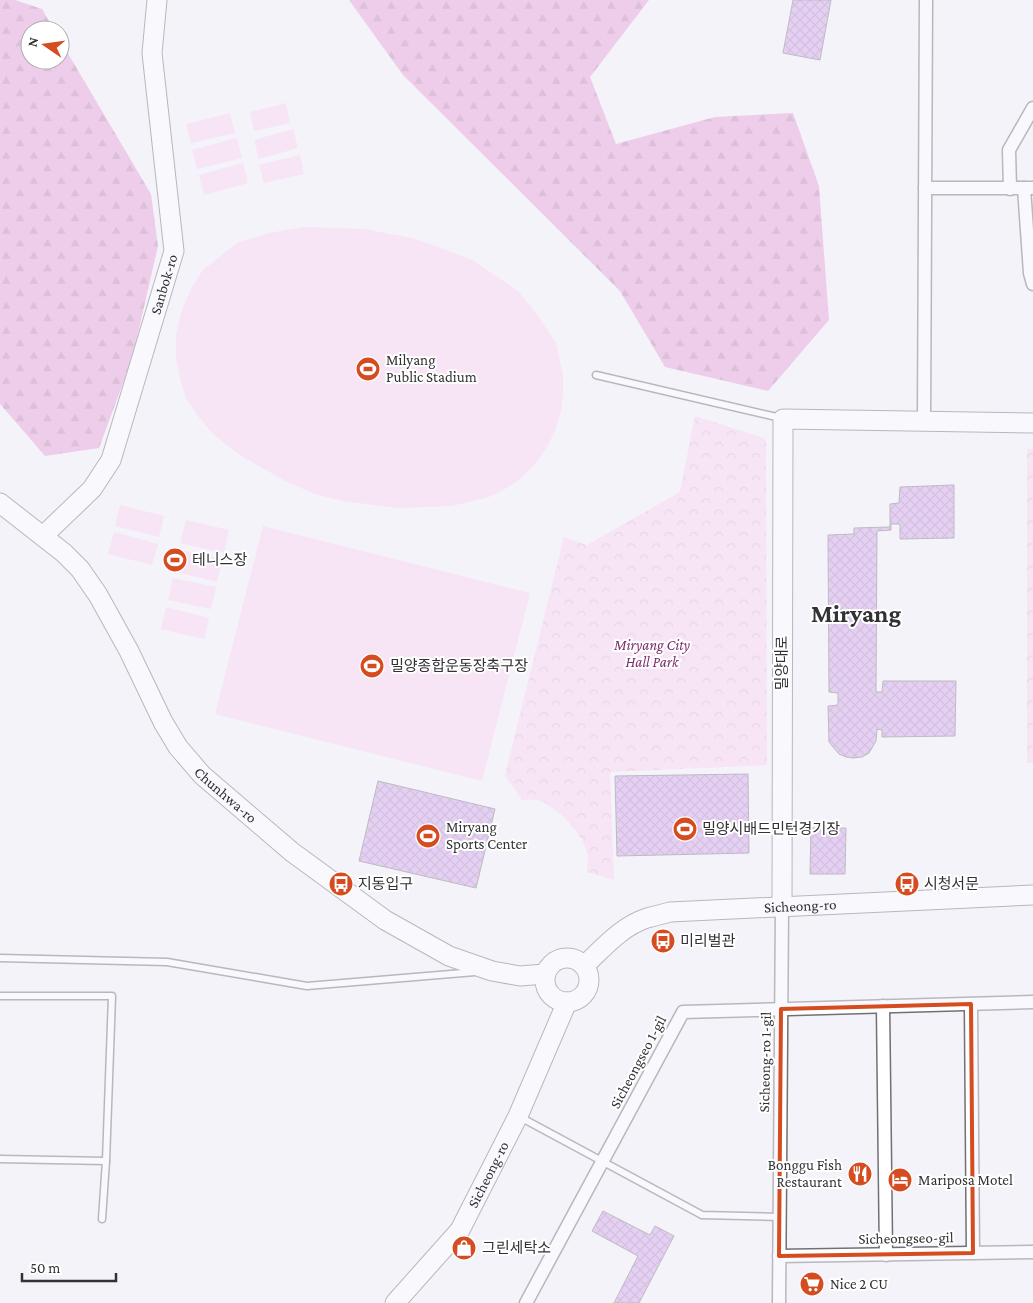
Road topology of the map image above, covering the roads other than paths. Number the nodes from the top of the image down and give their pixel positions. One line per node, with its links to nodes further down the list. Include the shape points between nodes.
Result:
1 (157, 0): 12 (street, Sanbok-ro, via 152,53 174,251 111,460 92,489)
2 (926, 0): 4 (street)
3 (1033, 108): 5 (street, via 1009,150)
4 (924, 188): 5 (street); 9 (street)
5 (1022, 188): 6 (street)
6 (1033, 284)
7 (596, 375): 8 (lane)
8 (783, 419): 9 (street); 14 (street, 밀양대로)
9 (924, 421): 10 (street)
10 (1033, 423)
11 (0, 503): 12 (street, Chunhwa-ro)
12 (43, 536): 17 (street, Chunhwa-ro, via 80,569 98,596 163,722 178,747 202,775 292,852 385,920 448,956)
13 (1033, 895): 14 (street, Sicheong-ro)
14 (782, 907): 16 (street, Sicheong-ro, via 670,912 646,918 613,939); 24 (street, Sicheong-ro 1-gil)
15 (0, 958): 17 (lane, via 167,962 308,986)
16 (584, 966): 18 (street, via 573,958 559,959); 20 (street, via 589,979 585,993)
17 (492, 971): 18 (street, Chunhwa-ro, via 520,976)
18 (545, 974): 20 (street, via 549,994 554,999)
19 (0, 996): 27 (lane, via 112,996)
20 (567, 1002): 25 (street, Sicheong-ro)
21 (1033, 1002): 22 (street, Sicheongseo 1-gil)
22 (971, 1004): 23 (street, Sicheongseo 1-gil); 32 (street)
23 (883, 1006): 24 (street, Sicheongseo 1-gil); 33 (street)
24 (782, 1010): 28 (street, Sicheongseo 1-gil, via 683,1012); 29 (street, Sicheong-ro 1-gil)
25 (518, 1116): 28 (lane); 35 (street, Sicheong-ro, via 460,1230)
26 (0, 1159): 27 (lane)
27 (106, 1161): 30 (lane)
28 (602, 1162): 29 (lane, via 702,1215); 36 (street, Sicheongseo 1-gil)
29 (779, 1217): 34 (street, Sicheong-ro 1-gil)
30 (102, 1219)
31 (1033, 1252): 32 (street, Sicheongseo-gil)
32 (973, 1253): 33 (street, Sicheongseo-gil)
33 (886, 1254): 34 (street, Sicheongseo-gil)
34 (779, 1256): 37 (street, Sicheong-ro 1-gil)
35 (395, 1303)
36 (526, 1303)
37 (779, 1303)

